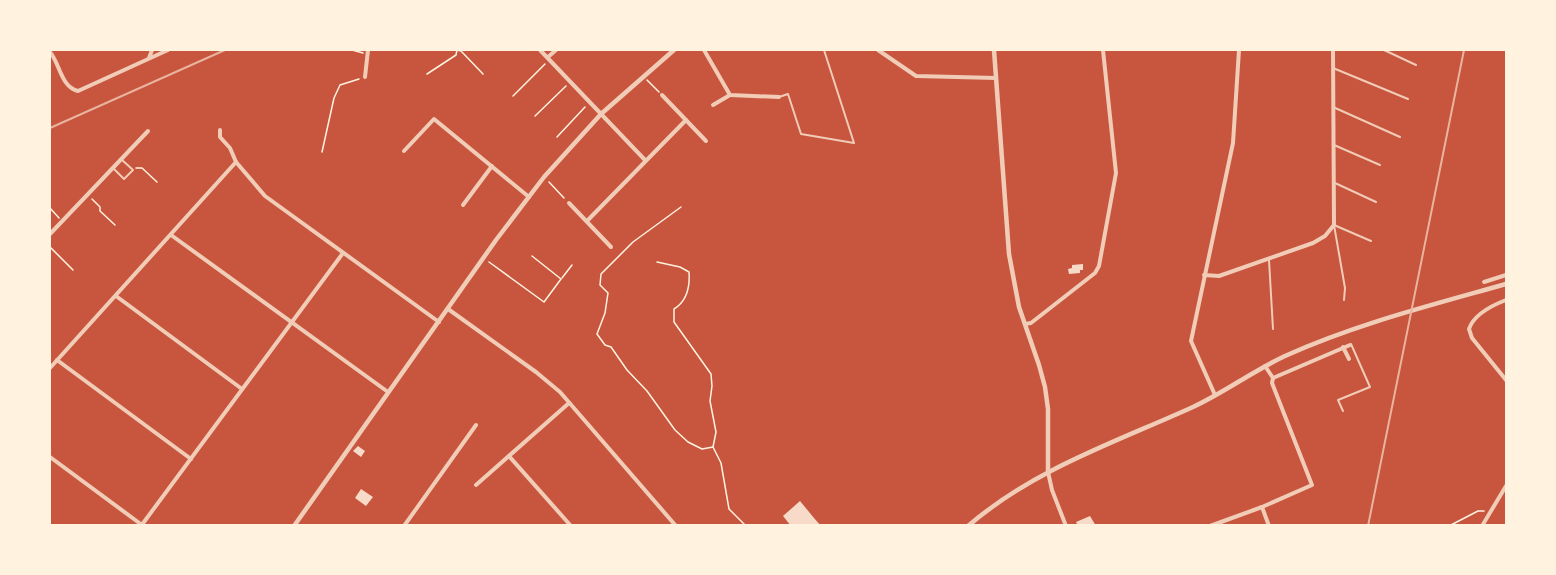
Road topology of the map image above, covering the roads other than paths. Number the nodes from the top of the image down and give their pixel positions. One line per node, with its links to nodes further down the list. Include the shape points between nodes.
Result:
1 (152, 50): 16 (street)
2 (168, 50): 16 (street)
3 (540, 50): 17 (street)
4 (556, 50): 17 (street)
5 (674, 50): 28 (street)
6 (704, 50): 23 (street)
7 (824, 50): 24 (lane, via 854,143 801,134 788,94)
8 (878, 50): 21 (street, via 916,76)
9 (994, 50): 21 (street)
10 (1103, 50): 65 (street, via 1116,173 1099,266 1095,273)
11 (1239, 50): 55 (street, via 1233,143)
12 (1333, 50): 19 (street)
13 (1384, 50): 18 (lane)
14 (50, 52): 16 (street, via 69,87 78,91)
15 (368, 52): 20 (street)
16 (148, 58)
17 (549, 58): 28 (street)
18 (1416, 65)
19 (1333, 68): 25 (lane); 27 (street)
20 (365, 77)
21 (996, 78): 65 (street, via 1008,246 1014,288)
22 (662, 95): 29 (street)
23 (730, 96): 24 (street); 26 (street)
24 (779, 97)
25 (1408, 99)
26 (713, 105)
27 (1333, 107): 32 (lane); 34 (street)
28 (601, 114): 37 (street); 43 (street)
29 (686, 120): 33 (street); 37 (street)
30 (220, 130): 38 (street, via 220,137)
31 (148, 131): 36 (street)
32 (1400, 137)
33 (706, 141)
34 (1334, 145): 39 (lane); 42 (street)
35 (404, 151): 40 (street, via 434,119)
36 (121, 159): 41 (street); 41 (lane, via 133,170 124,179)
37 (645, 160): 47 (street)
38 (236, 162): 50 (street); 53 (street, via 265,196)
39 (1380, 165)
40 (492, 166): 43 (street); 46 (street)
41 (113, 168): 49 (street)
42 (1335, 183): 44 (lane); 48 (street)
43 (529, 197): 62 (street)
44 (1377, 202)
45 (569, 203): 47 (street)
46 (463, 205)
47 (587, 221): 52 (street)
48 (1334, 225): 51 (lane); 54 (street, via 1313,243); 60 (lane)
49 (50, 234)
50 (171, 235): 59 (street); 63 (street)
51 (1371, 241)
52 (611, 247)
53 (343, 253): 63 (street); 64 (street)
54 (1269, 260): 55 (street, via 1219,276); 66 (lane)
55 (1204, 275): 77 (street, via 1191,341)
56 (1506, 275): 57 (street)
57 (1484, 282)
58 (1506, 284): 71 (street, via 1332,336)
59 (116, 296): 70 (street); 75 (street)
60 (1344, 300)
61 (1506, 300): 74 (street, via 1473,320 1469,328 1472,338)
62 (448, 309): 64 (street); 78 (street, via 536,372)
63 (292, 322): 75 (street); 76 (street)
64 (439, 322): 76 (street)
65 (1025, 324): 84 (street, via 1045,387)
66 (1273, 329)
67 (1350, 345): 68 (street); 79 (lane, via 1370,387 1338,400)
68 (1343, 347): 69 (street); 73 (street)
69 (1349, 359)
70 (57, 360): 72 (street); 83 (street)
71 (1265, 366): 73 (street); 77 (street)
72 (50, 369)
73 (1273, 378): 87 (street, via 1312,485)
74 (1506, 380)
75 (242, 389): 83 (street)
76 (388, 392): 89 (street)
77 (1215, 395): 84 (street)
78 (569, 403): 81 (street); 92 (street)
79 (1343, 411)
80 (476, 425): 90 (street)
81 (509, 456): 85 (street); 91 (street)
82 (50, 457): 88 (street)
83 (191, 459): 88 (street)
84 (1048, 471): 93 (street); 94 (street)
85 (476, 485)
86 (1506, 486): 97 (street)
87 (1262, 507): 95 (street); 96 (street)
88 (142, 525)
89 (294, 525)
90 (404, 525)
91 (571, 525)
92 (676, 525)
93 (968, 525)
94 (1066, 525)
95 (1210, 525)
96 (1269, 525)
97 (1482, 525)

